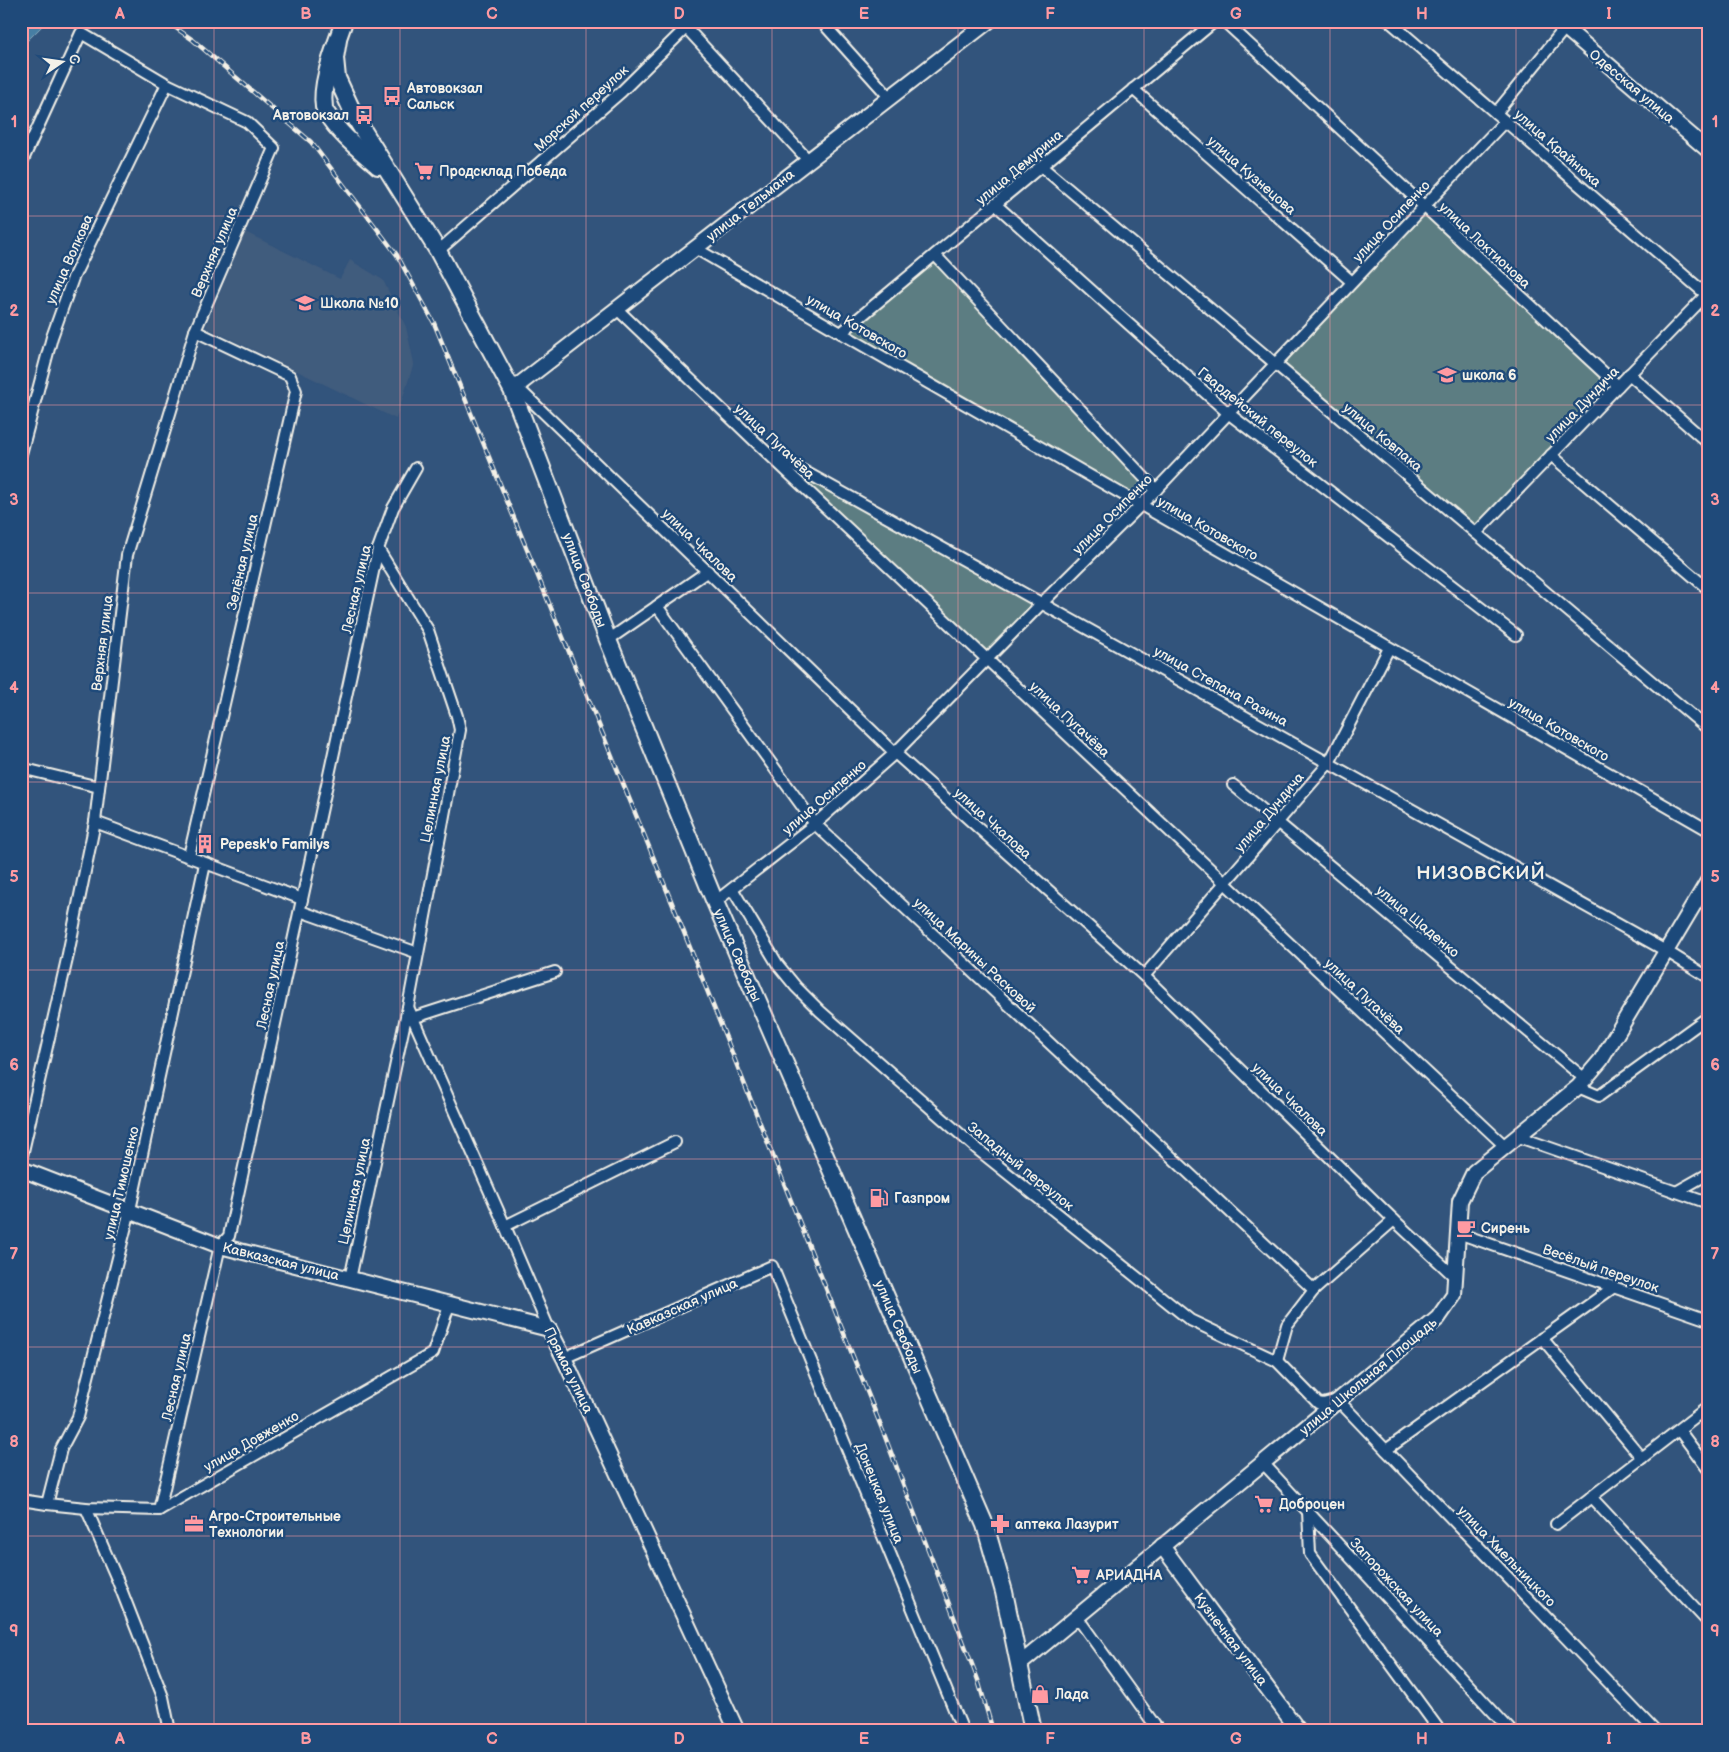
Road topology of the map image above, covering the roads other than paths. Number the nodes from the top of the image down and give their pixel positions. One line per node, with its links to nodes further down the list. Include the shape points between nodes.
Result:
1 (344, 21): 9 (main road)
2 (820, 21): 12 (street)
3 (989, 21): 12 (main road, улица Тельмана)
4 (1215, 21): 11 (street, улица Демурина)
5 (1224, 21): 23 (street, улица Локтионова)
6 (1389, 21): 15 (street, улица Крайнюка)
7 (686, 24): 18 (street); 25 (street, Морской переулок, via 621,92)
8 (1561, 25): 15 (street); 17 (main road, Одесская улица)
9 (338, 40): 13 (main road, via 335,67); 14 (main road, via 326,78)
10 (166, 84): 19 (street, via 82,33); 30 (street, Верхняя улица, via 248,122 274,148); 39 (street, улица Волкова, via 73,278 52,337)
11 (1133, 89): 20 (street, улица Демурина); 27 (street, улица Кузнецова)
12 (890, 98): 18 (main road, улица Тельмана)
13 (346, 99): 14 (main road, via 349,107 342,117 334,118); 21 (main road)
14 (325, 110): 21 (main road, via 333,124 383,171)
15 (1496, 113): 16 (street, улица Крайнюка)
16 (1505, 121): 23 (street, улица Осипенко); 28 (street, улица Крайнюка)
17 (1708, 150)
18 (808, 161): 24 (main road, улица Тельмана)
19 (21, 164)
20 (1041, 166): 22 (street, улица Демурина); 32 (street, улица Ковпака)
21 (402, 195): 25 (main road, улица Свободы)
22 (996, 204): 26 (street, улица Демурина); 36 (street, Гвардейский переулок)
23 (1424, 206): 27 (street, улица Осипенко); 34 (street, улица Локтионова)
24 (695, 248): 29 (main road, улица Тельмана); 31 (street, улица Котовского)
25 (438, 251): 35 (main road, улица Свободы)
26 (935, 255): 31 (street, улица Демурина); 42 (street, улица Котовского)
27 (1352, 282): 32 (street, улица Осипенко)
28 (1707, 295): 33 (street, улица Дундича)
29 (617, 309): 35 (main road, улица Тельмана); 38 (street, улица Пугачёва)
30 (195, 331): 59 (street, Верхняя улица, via 127,555); 64 (street, Зелёная улица, via 290,376 296,391)
31 (841, 334): 43 (street, улица Котовского)
32 (1275, 364): 36 (street, улица Осипенко); 44 (street, улица Ковпака)
33 (1629, 374): 34 (street, улица Дундича); 37 (street)
34 (1618, 386): 40 (street, улица Дундича)
35 (514, 388): 46 (street, улица Чкалова); 51 (main road, улица Свободы)
36 (1228, 413): 42 (street, улица Осипенко); 50 (street, Гвардейский переулок)
37 (1708, 443)
38 (761, 447): 48 (street, улица Степана Разина); 53 (street, улица Пугачёва)
39 (21, 454)
40 (1551, 456): 44 (street, улица Дундича); 47 (street)
41 (416, 468): 45 (street, Лесная улица, via 393,508)
42 (1156, 490): 43 (street, улица Осипенко)
43 (1141, 505): 48 (street, улица Осипенко); 52 (street, улица Котовского)
44 (1476, 533): 54 (street, улица Ковпака)
45 (378, 548): 69 (street, Лесная улица); 73 (street, Целинная улица, via 428,630 460,730)
46 (708, 571): 49 (street); 55 (street, улица Чкалова)
47 (1708, 589)
48 (1043, 602): 53 (street, улица Осипенко); 56 (street, улица Степана Разина)
49 (658, 606): 51 (street); 62 (street, улица Марины Расковой)
50 (1516, 635)
51 (608, 640): 70 (main road, улица Свободы)
52 (1390, 648): 56 (street, улица Дундича); 63 (street, улица Котовского)
53 (987, 659): 55 (street, улица Осипенко); 67 (street, улица Пугачёва)
54 (1708, 729)
55 (895, 753): 62 (street, улица Осипенко); 75 (street, улица Чкалова)
56 (1329, 763): 61 (street, улица Дундича); 72 (street, улица Степана Разина)
57 (21, 768): 59 (street)
58 (1233, 785): 61 (street, улица Щаденко)
59 (99, 787): 60 (street, Верхняя улица)
60 (95, 822): 64 (street); 84 (street, Верхняя улица)
61 (1278, 822): 67 (street, улица Дундича); 80 (street, улица Щаденко)
62 (815, 824): 68 (street, улица Осипенко); 98 (street, улица Марины Расковой)
63 (1708, 830)
64 (189, 856): 65 (street)
65 (205, 864): 69 (street); 89 (street, улица Тимошенко)
66 (1708, 881): 72 (main road, улица Школьная Площадь)
67 (1225, 884): 75 (street, улица Дундича); 83 (street, улица Пугачёва)
68 (733, 890): 70 (street, улица Осипенко); 104 (street, Западный переулок, via 778,965 796,987 976,1148 1190,1320)
69 (302, 899): 71 (street, Лесная улица)
70 (716, 902): 122 (main road, улица Свободы, via 985,1525)
71 (300, 911): 73 (street); 93 (street, Лесная улица, via 229,1236)
72 (1666, 951): 76 (street, улица Степана Разина); 80 (main road, улица Школьная Площадь, via 1601,1060)
73 (418, 953): 77 (street, Целинная улица)
74 (555, 972): 79 (street)
75 (1144, 976): 90 (street, улица Чкалова)
76 (1708, 977)
77 (408, 1007): 79 (street, Прямая улица)
78 (1708, 1017): 80 (street, via 1599,1096)
79 (409, 1020): 91 (street, Прямая улица); 96 (street, Целинная улица)
80 (1581, 1083): 81 (main road, улица Школьная Площадь)
81 (1519, 1137): 83 (main road, улица Школьная Площадь); 87 (street)
82 (674, 1142): 91 (street)
83 (1506, 1147): 92 (main road, улица Школьная Площадь, via 1474,1172 1460,1201)
84 (21, 1160)
85 (21, 1168): 89 (main road, Кавказская улица)
86 (1708, 1174): 87 (street)
87 (1676, 1192): 88 (street)
88 (1708, 1203)
89 (130, 1210): 93 (main road, Кавказская улица); 114 (street, улица Тимошенко, via 78,1417 61,1449)
90 (1394, 1220): 95 (street, улица Чкалова); 98 (street)
91 (505, 1226): 101 (street, Прямая улица)
92 (1458, 1233): 95 (main road, улица Школьная Площадь); 97 (street, Весёлый переулок)
93 (220, 1246): 96 (main road, Кавказская улица); 116 (street, Лесная улица)
94 (772, 1266): 103 (street, Кавказская улица); 125 (street, Донецкая улица)
95 (1455, 1277): 105 (main road, улица Школьная Площадь, via 1454,1295 1438,1318)
96 (350, 1279): 99 (main road, Кавказская улица)
97 (1614, 1287): 100 (street, Весёлый переулок); 102 (street)
98 (1314, 1290): 104 (street, via 1287,1326)
99 (449, 1305): 101 (main road, Кавказская улица); 116 (street, улица Довженко, via 433,1354)
100 (1708, 1320)
101 (549, 1329): 103 (main road, Прямая улица)
102 (1542, 1338): 108 (street); 109 (street)
103 (564, 1358): 124 (main road, Прямая улица)
104 (1277, 1360): 105 (street, Западный переулок, via 1318,1403)
105 (1338, 1400): 108 (street, улица Хмельницкого); 110 (main road, улица Школьная Площадь)
106 (1708, 1408): 107 (street)
107 (1679, 1430): 109 (street); 111 (street)
108 (1386, 1450): 131 (street, улица Хмельницкого)
109 (1642, 1458): 112 (street)
110 (1263, 1463): 117 (street, Запорожская улица); 119 (main road, улица Школьная Площадь)
111 (1708, 1469)
112 (1591, 1496): 118 (street); 121 (street)
113 (21, 1500): 114 (street)
114 (47, 1504): 115 (street)
115 (86, 1508): 116 (street); 123 (street, via 164,1697)
116 (159, 1510)
117 (1308, 1511): 129 (street, via 1310,1554); 130 (street, Запорожская улица)
118 (1556, 1524)
119 (1162, 1546): 120 (main road, улица Школьная Площадь); 128 (main road, Кузнечная улица)
120 (1077, 1617): 122 (main road, улица Школьная Площадь); 127 (street)
121 (1708, 1622)
122 (1020, 1664): 126 (main road, улица Свободы)
123 (170, 1731)
124 (737, 1731)
125 (963, 1731)
126 (1033, 1731)
127 (1159, 1731)
128 (1299, 1731)
129 (1440, 1731)
130 (1511, 1731)
131 (1655, 1731)

